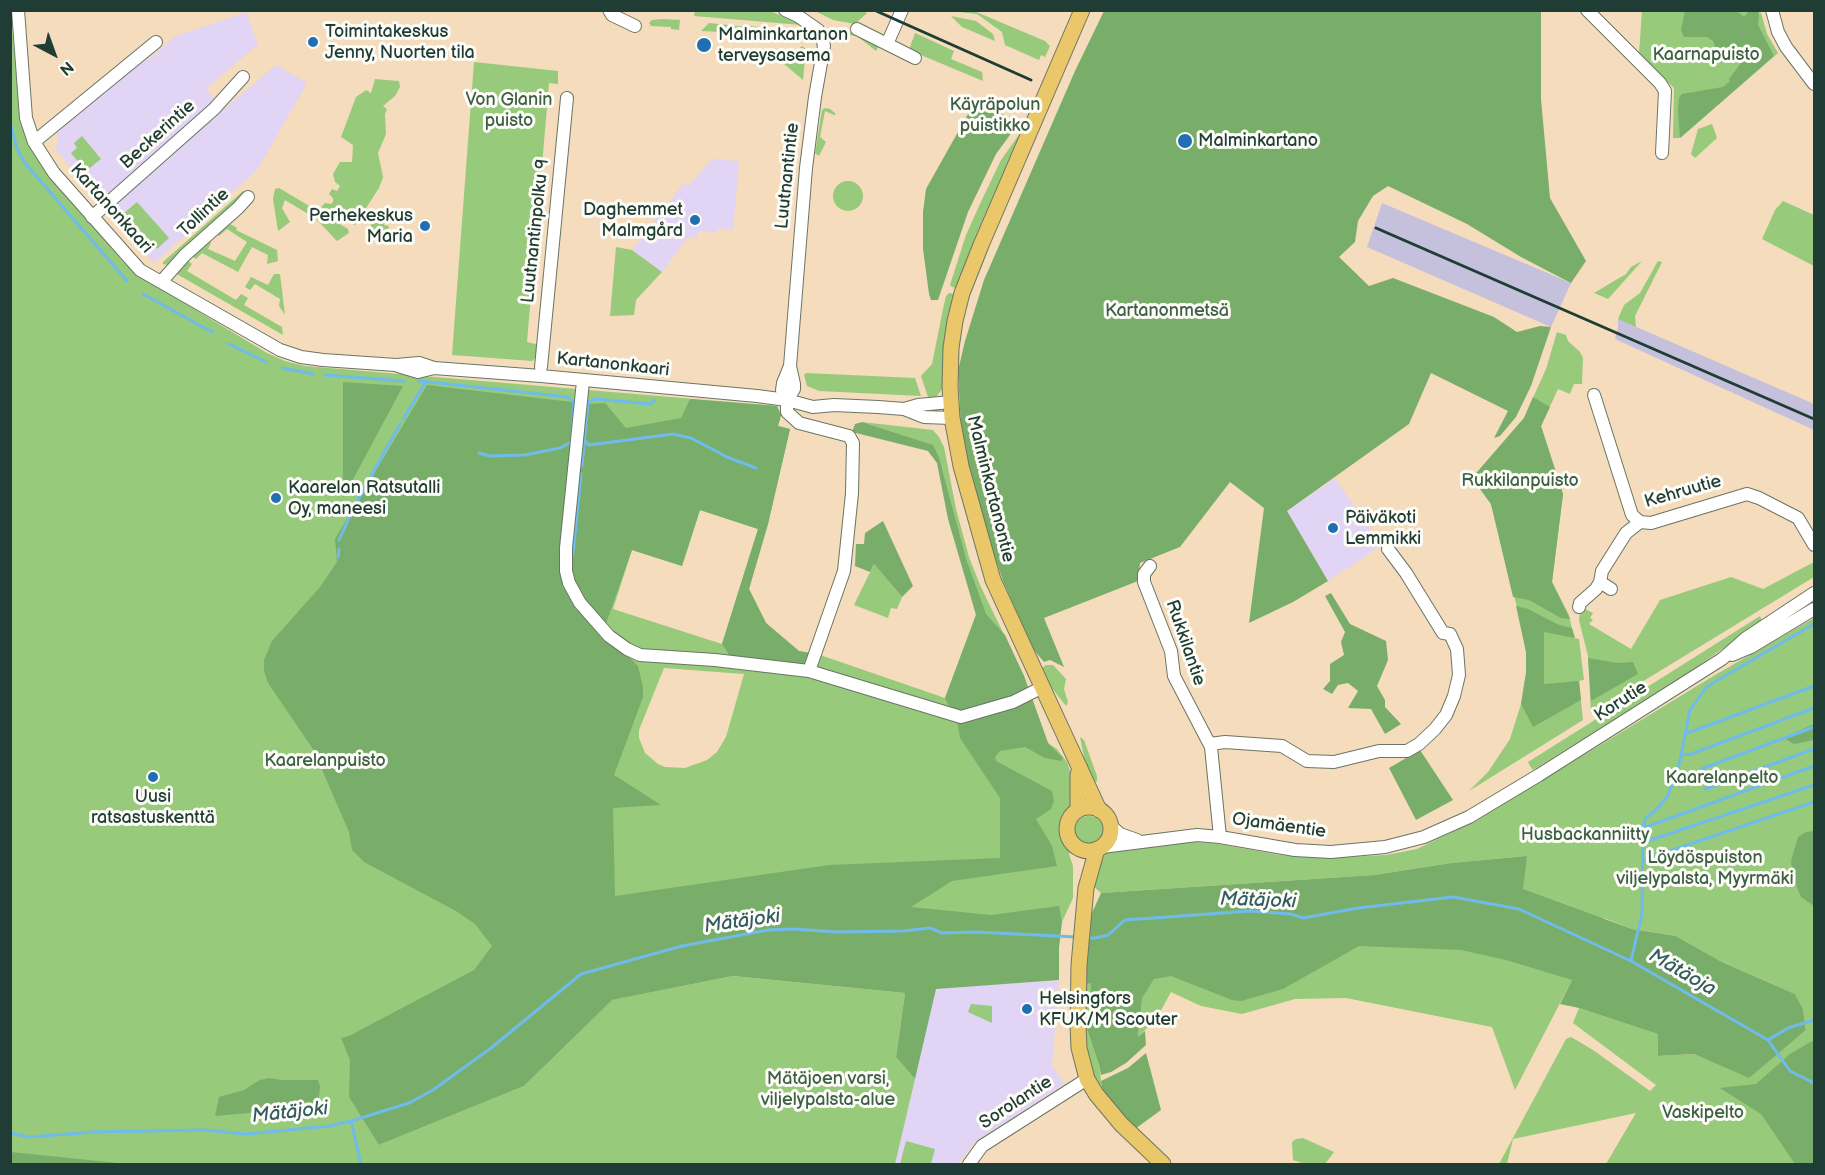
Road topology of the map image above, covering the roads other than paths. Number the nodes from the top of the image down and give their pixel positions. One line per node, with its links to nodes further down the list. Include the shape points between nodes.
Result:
1 (18, 10): 16 (street, Kartanonkaari, via 26,118)
2 (609, 10): 8 (street)
3 (785, 10): 24 (street, Luutnantintie, via 818,30 824,46 806,168 790,366 782,390)
4 (902, 10): 11 (street)
5 (1082, 10): 25 (main road, Malminkartanontie, via 962,293 951,348)
6 (1587, 10): 17 (street, via 1665,91)
7 (1772, 10): 14 (street, via 1786,47)
8 (635, 26)
9 (857, 29): 11 (street)
10 (156, 42): 16 (street)
11 (887, 44): 12 (street)
12 (915, 58)
13 (243, 77): 19 (street, Beckerintie, via 214,109)
14 (1815, 84)
15 (567, 98): 21 (street, Luutnantinpolku 9)
16 (34, 142): 19 (street, Kartanonkaari, via 54,173)
17 (1662, 153)
18 (248, 197): 20 (street, Tollintie)
19 (92, 217): 20 (street, Kartanonkaari, via 140,270)
20 (161, 282): 22 (street, Kartanonkaari, via 280,350 301,357 396,365 418,372 434,368)
21 (541, 367)
22 (583, 381): 24 (street, Kartanonkaari); 34 (street, via 566,548 569,584 580,603 609,636 640,656)
23 (1594, 395): 26 (street, Kehruutie, via 1632,515)
24 (787, 400): 25 (street, Kartanonkaari, via 813,407 904,409 924,417); 34 (street, via 787,412 799,423 849,436 853,443 844,571)
25 (951, 410): 35 (main road, Malminkartanontie, via 968,496 993,580)
26 (1640, 522): 27 (street, Kehruutie, via 1651,523 1747,494 1798,518); 31 (street, via 1608,555 1602,571 1606,586 1596,589)
27 (1815, 545)
28 (1388, 549): 36 (street, via 1457,649 1454,696 1435,729 1407,751 1379,751 1334,762 1307,761 1282,746)
29 (1150, 566): 36 (street, Rukkilantie, via 1144,582 1171,651 1174,676)
30 (1815, 593): 33 (street, Korutie, via 1746,638)
31 (1579, 607)
32 (1815, 609): 33 (street, Korutie, via 1751,647)
33 (1722, 659): 38 (street, Korutie)
34 (809, 671): 35 (street, via 962,717 1014,702)
35 (1043, 687): 37 (main road, Malminkartanontie)
36 (1210, 744): 42 (street, Rukkilantie)
37 (1080, 768): 39 (main road, Malminkartanontie); 40 (main road, Malminkartanontie)
38 (1539, 775): 42 (street, Ojamäentie, via 1469,817 1385,848 1295,850)
39 (1099, 810): 40 (main road); 41 (main road)
40 (1077, 811): 44 (main road, via 1069,821 1068,832)
41 (1111, 826): 43 (street, via 1128,838); 45 (main road, via 1109,837)
42 (1220, 837): 43 (street, Ojamäentie, via 1197,835)
43 (1141, 841): 45 (street, Ojamäentie)
44 (1077, 847): 45 (main road); 46 (main road)
45 (1099, 848): 46 (main road)
46 (1086, 888): 47 (main road, via 1078,1025)
47 (1087, 1079): 48 (street, Sorolantie, via 982,1146); 49 (main road, via 1113,1115)
48 (969, 1164)
49 (1163, 1164)

